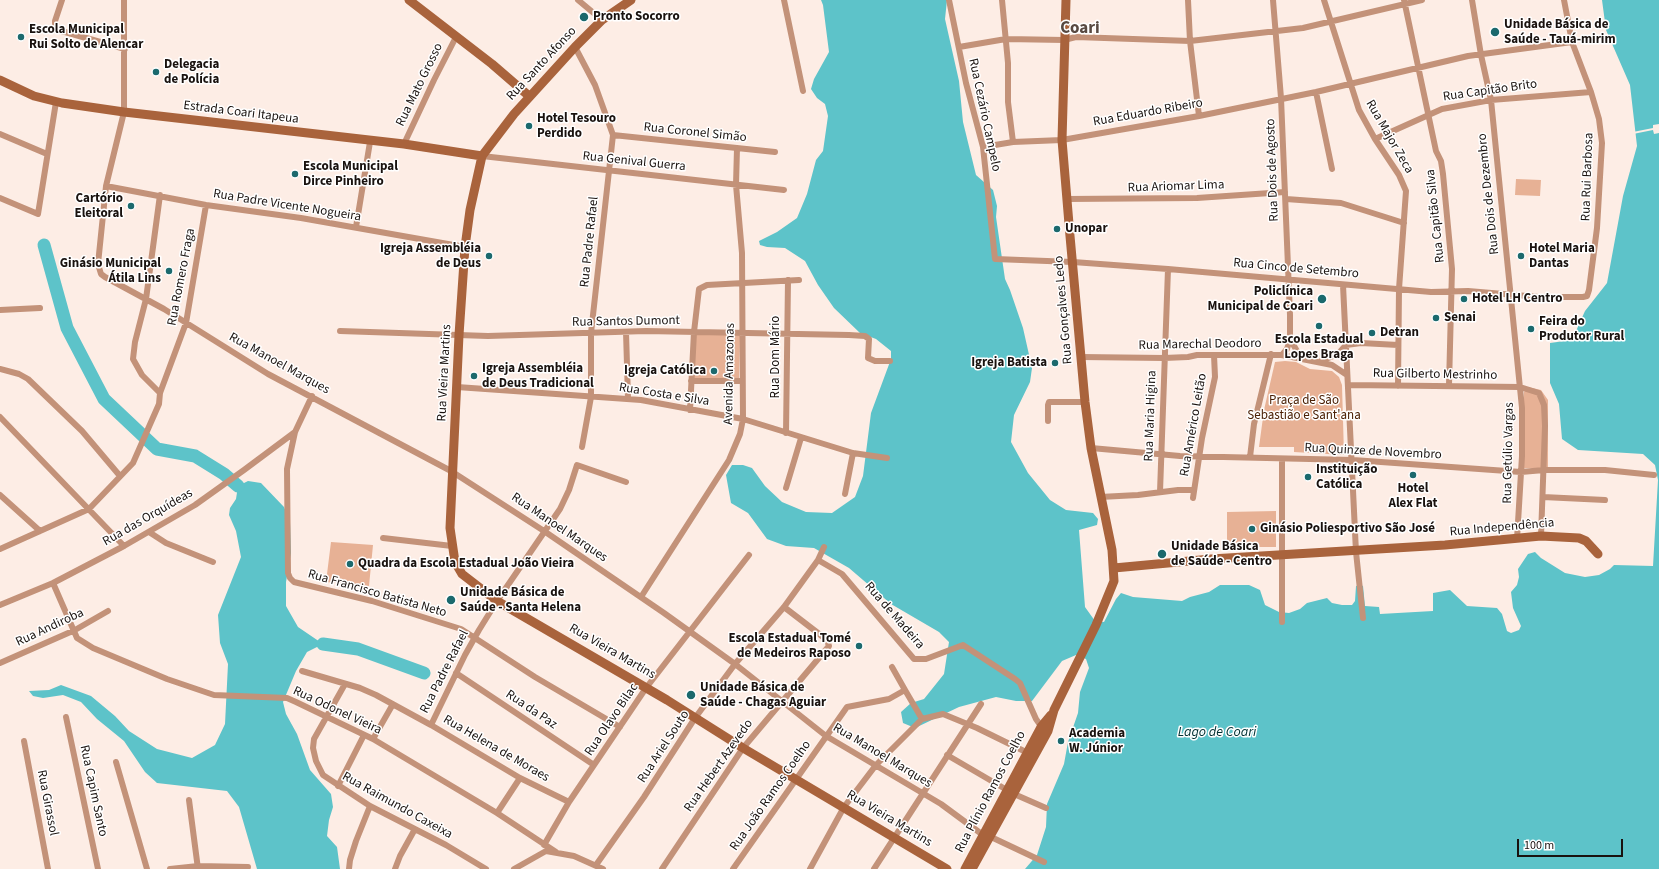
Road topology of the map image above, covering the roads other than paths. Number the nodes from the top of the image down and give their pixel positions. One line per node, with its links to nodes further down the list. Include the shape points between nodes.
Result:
1 (62, 0): 27 (street, via 55,28)
2 (124, 0): 27 (street)
3 (409, 0): 20 (main road)
4 (578, 0): 17 (street)
5 (631, 0): 17 (main road, Rua Santo Afonso)
6 (784, 0): 32 (street)
7 (949, 0): 26 (street, Rua Cezário Campelo)
8 (1002, 0): 21 (street)
9 (1066, 0): 22 (main road, Rua Gonçalves Ledo)
10 (1188, 0): 23 (street)
11 (1273, 0): 19 (street, Rua Dois de Agosto)
12 (1324, 0): 18 (street, Rua Major Zeca)
13 (1422, 0): 16 (street)
14 (1472, 0): 28 (street, Rua Dois de Dezembro)
15 (1564, 0): 24 (street, Rua Rui Barbosa)
16 (1405, 2): 18 (street); 29 (street, Rua Capitão Silva)
17 (602, 20): 25 (main road, Rua Santo Afonso)
18 (1331, 21): 19 (street); 31 (street, Rua Major Zeca)
19 (1276, 32): 23 (street); 36 (street, Rua Dois de Agosto)
20 (456, 36): 35 (main road); 48 (street, Rua Mato Grosso)
21 (1006, 39): 22 (street); 26 (street); 47 (street, via 1008,102)
22 (1064, 40): 23 (street, via 1076,37); 45 (main road, Rua Gonçalves Ledo)
23 (1190, 41): 41 (street)
24 (1572, 42): 28 (street, Rua Eduardo Ribeiro); 34 (street, Rua Rui Barbosa)
25 (576, 47): 35 (main road, Rua Santo Afonso); 43 (street, Rua Padre Rafael, via 595,85)
26 (959, 47): 49 (street, Rua Cezário Campelo)
27 (125, 49): 39 (street)
28 (1481, 55): 29 (street, Rua Eduardo Ribeiro); 37 (street, Rua Dois de Dezembro)
29 (1418, 66): 31 (street, Rua Eduardo Ribeiro); 40 (street, Rua Capitão Silva)
30 (0, 80): 38 (main road, Estrada Coari Itapeua, via 34,96)
31 (1350, 83): 33 (street, Rua Eduardo Ribeiro); 44 (street, Rua Major Zeca, via 1359,110)
32 (803, 91)
33 (1316, 92): 36 (street, Rua Eduardo Ribeiro); 54 (street)
34 (1592, 92): 37 (street, Rua Capitão Brito); 75 (street, Rua Rui Barbosa, via 1602,143 1597,228)
35 (529, 96): 53 (main road, Rua Santo Afonso, via 499,131)
36 (1282, 98): 41 (street, Rua Eduardo Ribeiro); 60 (street, Rua Dois de Agosto)
37 (1491, 100): 40 (street, Rua Capitão Brito, via 1442,108); 78 (street, Rua Dois de Dezembro)
38 (56, 102): 39 (main road, Estrada Coari Itapeua); 52 (street)
39 (124, 112): 46 (main road, Estrada Coari Itapeua); 57 (street)
40 (1429, 114): 44 (street, Rua Capitão Brito); 77 (street, Rua Capitão Silva, via 1443,174)
41 (1199, 116): 45 (street, Rua Eduardo Ribeiro)
42 (0, 134): 52 (street)
43 (613, 136): 50 (street, Rua Coronel Simão); 55 (street, Rua Padre Rafael)
44 (1375, 139): 64 (street, Rua Major Zeca, via 1400,176 1406,191)
45 (1062, 140): 47 (street, Rua Eduardo Ribeiro); 62 (main road, Rua Gonçalves Ledo)
46 (370, 142): 48 (main road, Estrada Coari Itapeua); 65 (street)
47 (1013, 142): 49 (street, Rua Eduardo Ribeiro)
48 (404, 144): 53 (main road, Estrada Coari Itapeua)
49 (983, 147): 67 (street, Rua Cezário Campelo)
50 (737, 148): 51 (street, Rua Coronel Simão); 56 (street, Avenida Amazonas)
51 (775, 152)
52 (48, 154): 61 (street, via 38,214)
53 (482, 156): 55 (street, Rua Genival Guerra); 66 (main road, Rua Vieira Martins)
54 (1332, 169)
55 (609, 170): 56 (street, Rua Genival Guerra); 87 (street, Rua Padre Rafael)
56 (736, 184): 58 (street, Rua Genival Guerra); 73 (street, Avenida Amazonas)
57 (106, 186): 59 (street, Rua Padre Vicente Nogueira); 79 (street, Rua Manoel Marques, via 98,259 101,274)
58 (784, 190)
59 (160, 195): 63 (street, Rua Padre Vicente Nogueira); 79 (street)
60 (1285, 196): 62 (street, Rua Ariomar Lima); 64 (street, Rua Ariomar Lima, via 1341,203); 72 (street, Rua Dois de Agosto)
61 (0, 198)
62 (1067, 199): 68 (main road, Rua Gonçalves Ledo)
63 (206, 205): 65 (street, Rua Padre Vicente Nogueira); 82 (street, Rua Romero Fraga)
64 (1404, 222): 76 (street, Rua Major Zeca)
65 (356, 227): 66 (street, Rua Padre Vicente Nogueira)
66 (465, 247): 89 (main road, Rua Vieira Martins)
67 (995, 259): 68 (street, Rua Cinco de Setembro)
68 (1073, 262): 69 (street, Rua Cinco de Setembro); 96 (main road, Rua Gonçalves Ledo)
69 (1168, 268): 72 (street, Rua Cinco de Setembro); 97 (street, Rua Maria Higina)
70 (788, 280): 71 (street); 73 (street); 88 (street, Rua Dom Mário)
71 (799, 280)
72 (1289, 280): 74 (street, Rua Cinco de Setembro); 90 (street, Rua Dois de Agosto)
73 (742, 282): 85 (street, via 702,286 698,291); 86 (street, Avenida Amazonas)
74 (1343, 285): 76 (street, Rua Cinco de Setembro); 91 (street)
75 (1589, 287): 78 (street, Rua Cinco de Setembro, via 1588,293 1583,297)
76 (1399, 289): 77 (street, Rua Cinco de Setembro); 92 (street, Rua Major Zeca)
77 (1452, 291): 78 (street, Rua Cinco de Setembro); 106 (street, Rua Capitão Silva)
78 (1511, 294): 109 (street, Rua Dois de Dezembro)
79 (146, 299): 82 (street, Rua Manoel Marques); 110 (street, via 133,359 142,375)
80 (40, 308): 81 (street)
81 (0, 310)
82 (186, 323): 110 (street, Rua Romero Fraga); 111 (street, Rua Manoel Marques, via 268,374)
83 (340, 331): 89 (street, Rua Santos Dumont)
84 (626, 332): 85 (street, Rua Santos Dumont); 87 (street, Rua Santos Dumont); 113 (street)
85 (694, 332): 86 (street, Rua Santos Dumont); 103 (street)
86 (742, 332): 88 (street, Rua Santos Dumont); 104 (street, Avenida Amazonas)
87 (591, 333): 89 (street, Rua Santos Dumont); 112 (street, Rua Padre Rafael)
88 (786, 333): 99 (street, Rua Santos Dumont, via 865,336 868,339 868,358 875,361); 120 (street, Rua Dom Mário)
89 (459, 335): 108 (main road, Rua Vieira Martins)
90 (1290, 339): 95 (street, Rua Dois de Agosto); 98 (street, Rua Dois de Agosto)
91 (1346, 345): 92 (street); 100 (street, via 1338,354); 102 (street)
92 (1398, 345): 107 (street, Rua Major Zeca)
93 (1271, 354): 94 (street, Rua Marechal Deodoro); 95 (street, Rua Marechal Deodoro); 127 (street, via 1254,424)
94 (1214, 355): 97 (street, Rua Marechal Deodoro); 126 (street, Rua Américo Leitão, via 1214,377)
95 (1282, 355): 98 (street, Rua Marechal Deodoro)
96 (1081, 357): 97 (street, Rua Marechal Deodoro); 114 (main road, Rua Gonçalves Ledo)
97 (1164, 358): 125 (street, Rua Maria Higina)
98 (1301, 358): 100 (street, Rua Marechal Deodoro)
99 (890, 361)
100 (1319, 362): 102 (street, Rua Marechal Deodoro, via 1332,365)
101 (0, 369): 135 (street, via 19,374 32,383 82,431)
102 (1347, 375): 105 (street)
103 (691, 381): 104 (street); 115 (street)
104 (742, 381): 117 (street, Avenida Amazonas)
105 (1349, 385): 107 (street, Rua Gilberto Mestrinho); 130 (street)
106 (1449, 385): 107 (street, Rua Gilberto Mestrinho); 109 (street, Rua Gilberto Mestrinho)
107 (1398, 386)
108 (457, 387): 112 (street, Rua Costa e Silva); 132 (main road, Rua Vieira Martins)
109 (1520, 387): 131 (street, Rua Getúlio Vargas, via 1539,393 1544,405); 133 (street, Rua Getúlio Vargas)
110 (160, 393): 135 (street, Rua Romero Fraga, via 159,404 133,463)
111 (312, 396): 119 (street, Rua Francisco Batista Neto); 132 (street, Rua Manoel Marques)
112 (591, 397): 113 (street, Rua Costa e Silva); 122 (street, Rua Padre Rafael)
113 (628, 398): 115 (street, Rua Costa e Silva)
114 (1085, 402): 118 (street, via 1049,402); 123 (main road, Rua Gonçalves Ledo)
115 (690, 410): 117 (street, Rua Costa e Silva)
116 (0, 417): 146 (street)
117 (743, 419): 120 (street, Rua Costa e Silva); 165 (street, Avenida Amazonas, via 740,434 729,460)
118 (1048, 422)
119 (295, 432): 149 (street, Rua das Orquídeas, via 209,495); 174 (street, Rua Francisco Batista Neto, via 287,469 290,578 294,582 372,601 461,629)
120 (786, 433): 121 (street, Rua Costa e Silva)
121 (801, 438): 124 (street, Rua Costa e Silva); 137 (street)
122 (582, 447)
123 (1091, 448): 125 (street, Rua Quinze de Novembro); 142 (main road, Rua Gonçalves Ledo)
124 (853, 453): 128 (street, Rua Costa e Silva); 140 (street)
125 (1161, 454): 126 (street, Rua Quinze de Novembro); 139 (street, Rua Maria Higina)
126 (1199, 456): 127 (street, Rua Quinze de Novembro); 138 (street, Rua Américo Leitão)
127 (1250, 457): 129 (street, Rua Quinze de Novembro)
128 (887, 458)
129 (1282, 459): 130 (street, Rua Quinze de Novembro); 160 (street)
130 (1353, 460): 133 (street, Rua Quinze de Novembro); 157 (street)
131 (1544, 470): 133 (street, Rua Quinze de Novembro); 134 (street, Rua Quinze de Novembro, via 1605,470); 143 (street, Rua Getúlio Vargas)
132 (451, 471): 148 (street, Rua Manoel Marques); 154 (main road, Rua Vieira Martins)
133 (1520, 472): 152 (street, Rua Getúlio Vargas)
134 (1654, 475)
135 (120, 476): 146 (street)
136 (626, 482): 148 (street, Rua Padre Rafael, via 577,465 562,504)
137 (786, 488)
138 (1194, 490): 139 (street); 144 (street, Rua Américo Leitão)
139 (1160, 492): 142 (street)
140 (845, 494)
141 (0, 495): 147 (street)
142 (1100, 497): 163 (main road, Rua Gonçalves Ledo)
143 (1543, 497): 145 (street); 150 (street, Rua Getúlio Vargas)
144 (1193, 498)
145 (1605, 500)
146 (89, 509): 147 (street); 153 (street)
147 (40, 531): 156 (street)
148 (544, 531): 165 (street, Rua Manoel Marques); 166 (street, Rua Padre Rafael)
149 (149, 532): 153 (street, Rua das Orquídeas); 162 (street, via 166,543)
150 (1541, 536): 152 (main road, Rua Independência); 158 (main road, Rua Independência, via 1579,538 1586,541)
151 (383, 538): 154 (street)
152 (1517, 539): 157 (main road, Rua Independência)
153 (124, 546): 164 (street, Rua das Orquídeas)
154 (452, 546): 166 (main road, Rua Vieira Martins, via 455,562 462,574)
155 (824, 547): 161 (street, Rua Ariel Souto)
156 (0, 549)
157 (1356, 552): 160 (main road, Rua Independência); 170 (street)
158 (1598, 554)
159 (749, 555): 173 (street, Rua Olavo Bilac)
160 (1281, 556): 163 (main road, Rua Independência, via 1211,559); 171 (street)
161 (818, 560): 168 (street, Rua Ariel Souto); 193 (street, Rua de Madeira, via 842,574 914,659 926,659 963,645 1015,678)
162 (213, 562)
163 (1114, 568): 193 (main road, Rua Gonçalves Ledo, via 1112,590)
164 (53, 583): 167 (street, Rua das Orquídeas); 172 (street, Rua Odonel Vieira)
165 (641, 597): 173 (street, Rua Manoel Marques)
166 (497, 601): 174 (street, Rua Padre Rafael); 181 (main road, Rua Vieira Martins)
167 (0, 605)
168 (784, 607): 176 (street, Rua Ariel Souto); 183 (street, Rua Hebert Azevedo, via 827,640 829,646)
169 (108, 612): 172 (street, Rua Andiroba)
170 (1363, 618)
171 (1282, 622)
172 (75, 630): 175 (street, Rua Andiroba); 186 (street, Rua Odonel Vieira, via 78,638 93,648 167,679 214,695 287,698)
173 (690, 633): 176 (street, Rua Manoel Marques); 181 (street, Rua Olavo Bilac)
174 (475, 637): 179 (street, Rua Padre Rafael); 192 (street, Rua Francisco Batista Neto, via 535,677)
175 (0, 663)
176 (735, 664): 183 (street, Rua Manoel Marques); 188 (street, Rua Ariel Souto)
177 (892, 667): 182 (street)
178 (302, 671): 180 (street, Rua Helena de Moraes)
179 (456, 673): 190 (street, Rua Padre Rafael); 203 (street, Rua da Paz)
180 (344, 684): 184 (street, Rua Helena de Moraes, via 360,688); 186 (street, Rua Raimundo Caxeixa)
181 (646, 688): 188 (main road, Rua Vieira Martins); 192 (street, Rua Olavo Bilac)
182 (905, 690): 189 (street); 195 (street, Rua João Ramos Coelho, via 889,699 847,707)
183 (780, 702): 195 (street, Rua Manoel Marques); 198 (street, Rua Hebert Azevedo)
184 (393, 704): 190 (street, Rua Helena de Moraes); 196 (street)
185 (981, 704): 191 (street)
186 (327, 716): 194 (street, Rua Odonel Vieira); 206 (street, Rua Raimundo Caxeixa, via 314,739 313,748 323,775)
187 (66, 718): 224 (street, Rua Capim Santo)
188 (696, 718): 198 (main road, Rua Vieira Martins); 220 (street, Rua Ariel Souto)
189 (922, 719): 191 (street, via 943,714); 202 (street)
190 (431, 725): 204 (street, Rua Helena de Moraes)
191 (968, 725): 199 (street); 200 (street)
192 (620, 727): 203 (street, Rua Olavo Bilac)
193 (1044, 729): 199 (main road, Rua Plínio Ramos Coelho); 207 (main road, Rua Plínio Ramos Coelho)
194 (364, 735): 196 (street, Rua Odonel Vieira); 206 (street)
195 (826, 736): 202 (street, Rua Manoel Marques); 205 (street, Rua João Ramos Coelho)
196 (373, 740): 214 (street, Rua Odonel Vieira)
197 (24, 741): 223 (street, Rua Girassol)
198 (743, 748): 205 (main road, Rua Vieira Martins); 232 (street, Rua Hebert Azevedo)
199 (1028, 752): 207 (main road, Rua Plínio Ramos Coelho)
200 (947, 755): 207 (street); 208 (street)
201 (116, 762): 225 (street)
202 (876, 765): 208 (street, Rua Manoel Marques); 212 (street)
203 (594, 766): 210 (street, Rua Olavo Bilac)
204 (520, 778): 210 (street, Rua Helena de Moraes); 214 (street)
205 (796, 779): 212 (main road, Rua Vieira Martins); 233 (street, Rua João Ramos Coelho)
206 (338, 786): 211 (street, Rua Raimundo Caxeixa)
207 (1011, 792): 213 (street); 216 (main road, Rua Plínio Ramos Coelho)
208 (922, 793): 216 (street, Rua Manoel Marques); 217 (street)
209 (189, 800): 222 (street)
210 (569, 802): 218 (street, Rua Olavo Bilac)
211 (370, 806): 215 (street, Rua Raimundo Caxeixa); 227 (street, via 356,841)
212 (844, 807): 217 (main road, Rua Vieira Martins); 234 (street)
213 (1046, 808)
214 (497, 813): 218 (street, Rua Odonel Vieira)
215 (415, 829): 228 (street); 229 (street, Rua Raimundo Caxeixa)
216 (987, 836): 219 (street, Rua Manoel Marques); 237 (main road, Rua Plínio Ramos Coelho); 238 (main road, Rua Plínio Ramos Coelho)
217 (894, 838): 235 (street); 236 (main road, Rua Vieira Martins)
218 (545, 848): 220 (street); 230 (street)
219 (1044, 862)
220 (596, 865): 231 (street)
221 (248, 867): 222 (street)
222 (198, 868): 226 (street)
223 (48, 869)
224 (98, 869)
225 (147, 869)
226 (170, 869)
227 (349, 869)
228 (395, 869)
229 (486, 869)
230 (514, 869)
231 (603, 869)
232 (662, 869)
233 (733, 869)
234 (810, 869)
235 (874, 869)
236 (947, 869)
237 (965, 869)
238 (972, 869)

